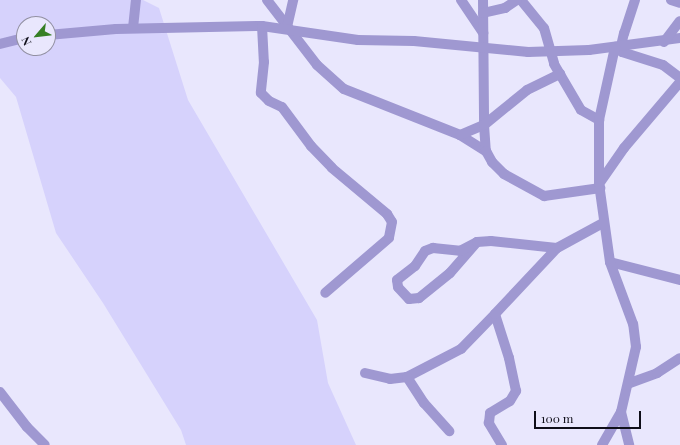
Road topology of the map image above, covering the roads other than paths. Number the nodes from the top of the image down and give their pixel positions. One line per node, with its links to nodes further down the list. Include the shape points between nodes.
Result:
1 (136, 0): 14 (street)
2 (267, 0): 15 (street)
3 (293, 0): 15 (street)
4 (461, 0): 16 (street)
5 (483, 0): 11 (street)
6 (517, 0): 11 (street, via 505,8)
7 (521, 0): 24 (street, via 544,28)
8 (635, 0): 22 (street)
9 (671, 0): 10 (street)
10 (680, 3)
11 (483, 13): 16 (street)
12 (680, 21): 20 (street)
13 (262, 26): 14 (street); 15 (street); 38 (street, via 264,62 261,94 282,107 327,163 387,214 392,222 389,238)
14 (133, 28): 17 (street)
15 (289, 28): 23 (street, via 358,40 414,41); 30 (street, via 317,65 344,89)
16 (483, 33): 23 (street)
17 (56, 34)
18 (680, 38): 20 (street)
19 (16, 40): 21 (street)
20 (664, 42): 22 (street)
21 (0, 44)
22 (618, 46): 24 (street); 26 (street, via 625,54 663,65); 28 (street)
23 (484, 48): 24 (street); 29 (street)
24 (551, 51): 25 (street)
25 (560, 74): 28 (street, via 581,110); 29 (street, via 528,90)
26 (680, 78)
27 (680, 82): 32 (street, via 624,148)
28 (599, 120): 32 (street)
29 (484, 125): 30 (street); 31 (street)
30 (460, 135): 31 (street)
31 (486, 151): 32 (street, via 492,162 504,174 544,196)
32 (600, 186): 33 (street)
33 (604, 223): 35 (street); 36 (street)
34 (477, 242): 34 (street, via 460,251 428,249 415,266 398,280 398,287 409,299 419,298 450,273); 35 (street, via 491,240)
35 (557, 248): 39 (street)
36 (610, 262): 37 (street); 43 (street, via 633,324 636,347)
37 (680, 280)
38 (325, 293)
39 (495, 314): 42 (street, via 461,348); 48 (street, via 516,391 510,401 490,413 489,423)
40 (680, 358): 43 (street, via 657,373)
41 (365, 373): 42 (street, via 390,379)
42 (407, 377): 46 (street, via 424,403)
43 (630, 382): 45 (street)
44 (0, 392): 47 (street, via 27,427)
45 (621, 412): 49 (street); 50 (street)
46 (449, 431)
47 (45, 445)
48 (502, 445)
49 (602, 445)
50 (629, 445)

